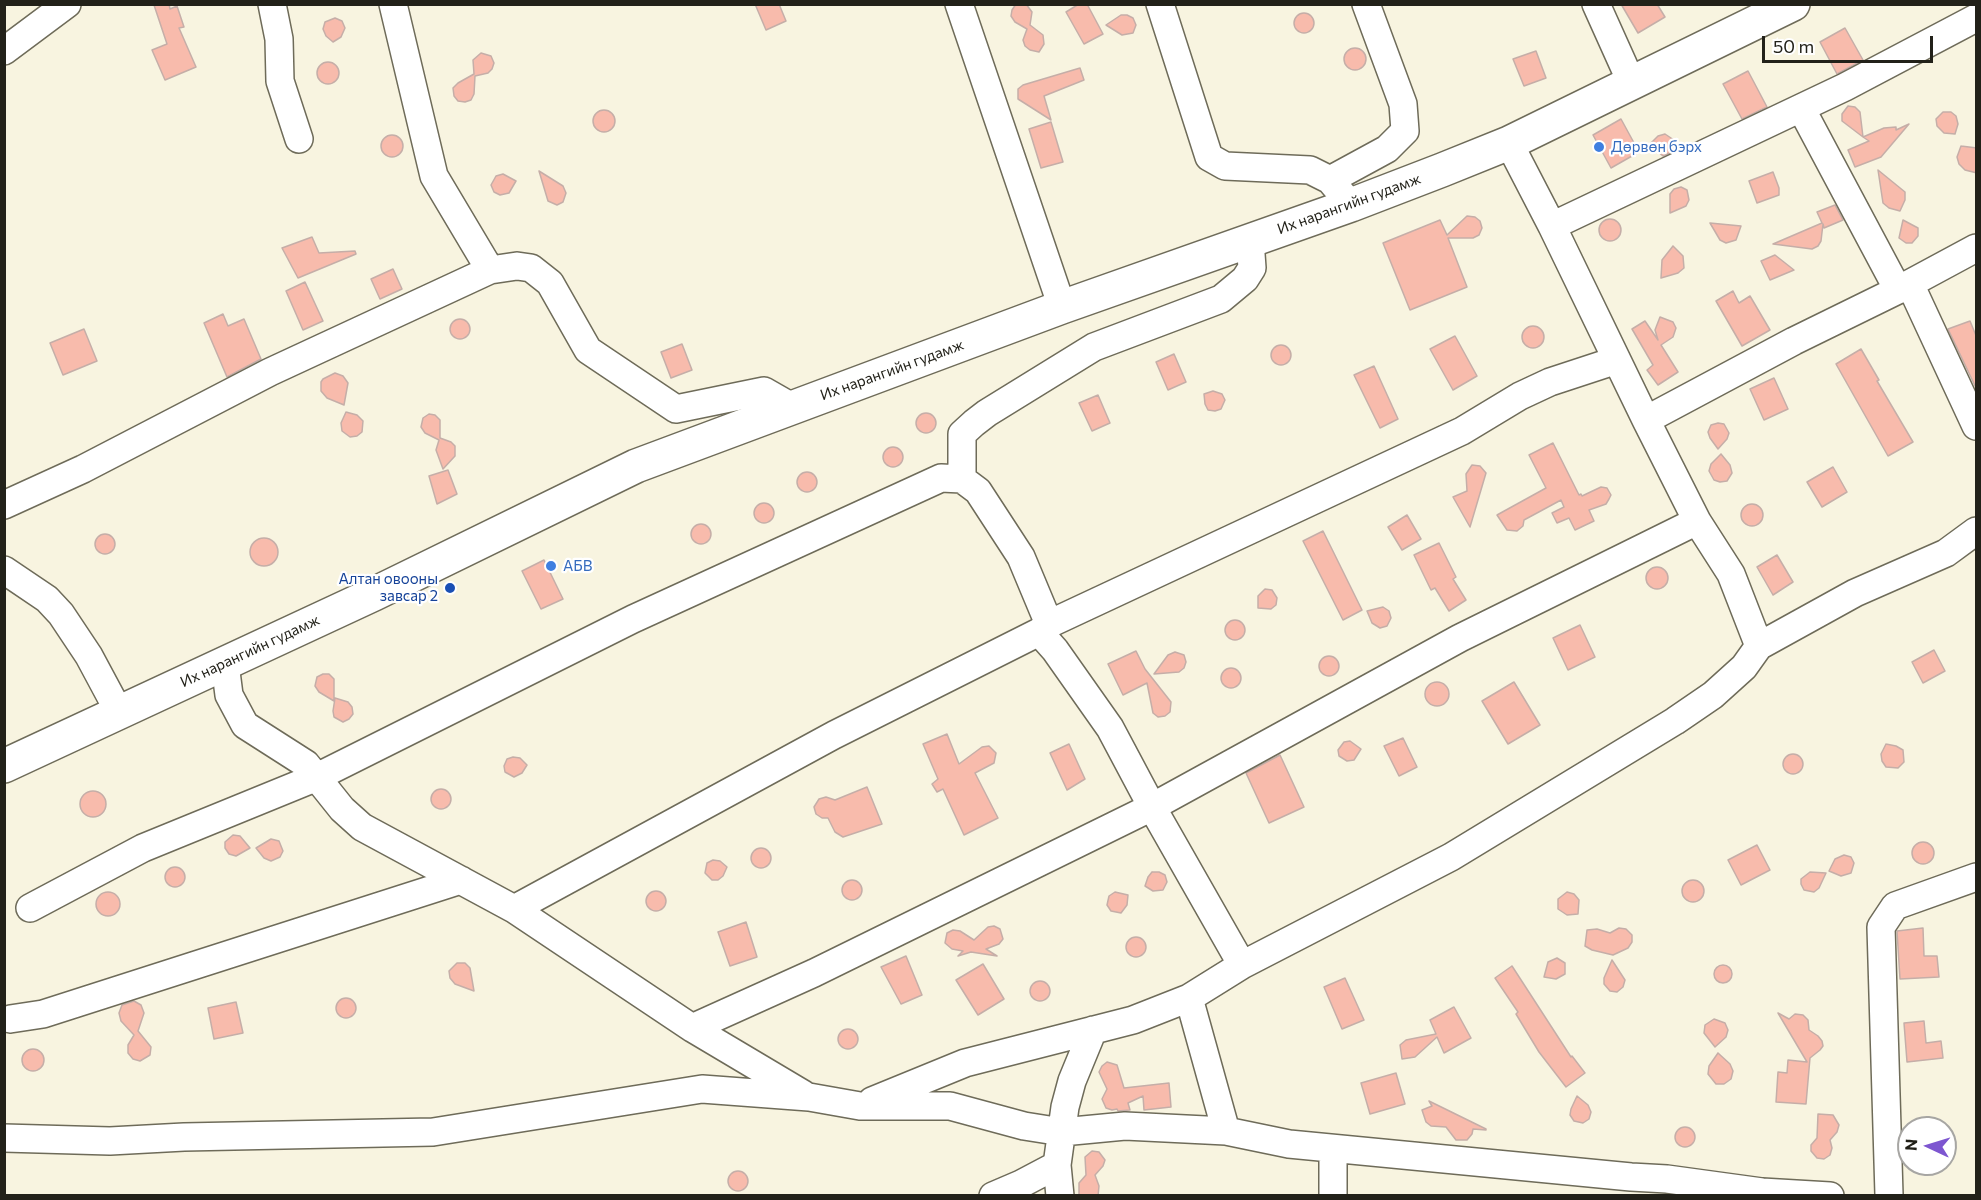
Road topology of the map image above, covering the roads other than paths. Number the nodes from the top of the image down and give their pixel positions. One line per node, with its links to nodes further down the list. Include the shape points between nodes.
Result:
1 (68, 4): 10 (street)
2 (272, 4): 13 (street, via 279,39 280,81)
3 (393, 4): 20 (street, via 434,176)
4 (959, 4): 22 (street)
5 (1160, 4): 15 (street, via 1209,157 1225,166 1310,170)
6 (1366, 4): 15 (street, via 1403,104 1405,131 1387,149)
7 (1596, 4): 11 (street)
8 (1793, 4): 11 (main road, Их нарангийн гудамж)
9 (1977, 18): 12 (street)
10 (4, 51)
11 (1632, 84): 14 (main road, Их нарангийн гудамж)
12 (1801, 108): 17 (street); 21 (street)
13 (299, 139)
14 (1509, 143): 16 (main road, Их нарангийн гудамж); 17 (street)
15 (1329, 180): 16 (street)
16 (1351, 205): 18 (main road, Их нарангийн гудамж)
17 (1552, 226): 23 (street)
18 (1250, 240): 22 (main road, Их нарангийн гудамж); 27 (street, via 1252,268 1221,299 1094,347 974,423 962,434)
19 (1977, 248): 21 (street)
20 (490, 270): 24 (street, via 531,268 550,283 588,351 676,409 764,392); 28 (street, via 270,372 83,469)
21 (1904, 287): 25 (street); 26 (street)
22 (1062, 307): 24 (main road, Их нарангийн гудамж)
23 (1617, 360): 25 (street); 32 (street, via 1520,396 1462,431)
24 (792, 406): 34 (main road, Их нарангийн гудамж, via 636,466)
25 (1646, 420): 29 (street)
26 (1977, 426)
27 (962, 479): 32 (street, via 978,491 1021,557); 37 (street, via 940,478 644,614)
28 (4, 505)
29 (1697, 521): 33 (street, via 1731,574); 38 (street, via 1460,638)
30 (1977, 531): 33 (street, via 1946,553 1855,593)
31 (4, 570): 35 (street, via 47,599 61,614 89,656)
32 (1044, 628): 38 (street, via 1110,728); 42 (street, via 834,735)
33 (1759, 646): 43 (street, via 1744,667 1713,695 1675,721 1451,857)
34 (225, 664): 35 (main road, Их нарангийн гудамж); 37 (street, via 229,695 245,724 306,764)
35 (118, 712): 36 (main road, Их нарангийн гудамж)
36 (4, 766)
37 (317, 777): 40 (street, via 362,827); 41 (street, via 143,848)
38 (1152, 807): 43 (street); 46 (street, via 814,973)
39 (1977, 877): 55 (street, via 1896,906 1881,927)
40 (461, 880): 42 (street); 45 (street, via 43,1014)
41 (30, 908)
42 (514, 909): 46 (street)
43 (1242, 965): 44 (street)
44 (1189, 998): 47 (street); 50 (street)
45 (10, 1019)
46 (692, 1028): 48 (street)
47 (1093, 1030): 49 (street, via 965,1064); 51 (street, via 1072,1081)
48 (809, 1097): 49 (street); 52 (street, via 702,1089 433,1132 110,1141)
49 (860, 1106): 51 (street, via 950,1106)
50 (1226, 1131): 51 (street, via 1125,1126); 53 (street)
51 (1062, 1132): 54 (street)
52 (4, 1138)
53 (1333, 1149): 58 (street); 59 (street)
54 (1057, 1165): 56 (street); 57 (street)
55 (1890, 1195): 60 (street)
56 (993, 1196)
57 (1060, 1196)
58 (1333, 1196)
59 (1830, 1196)
60 (1881, 1196)

